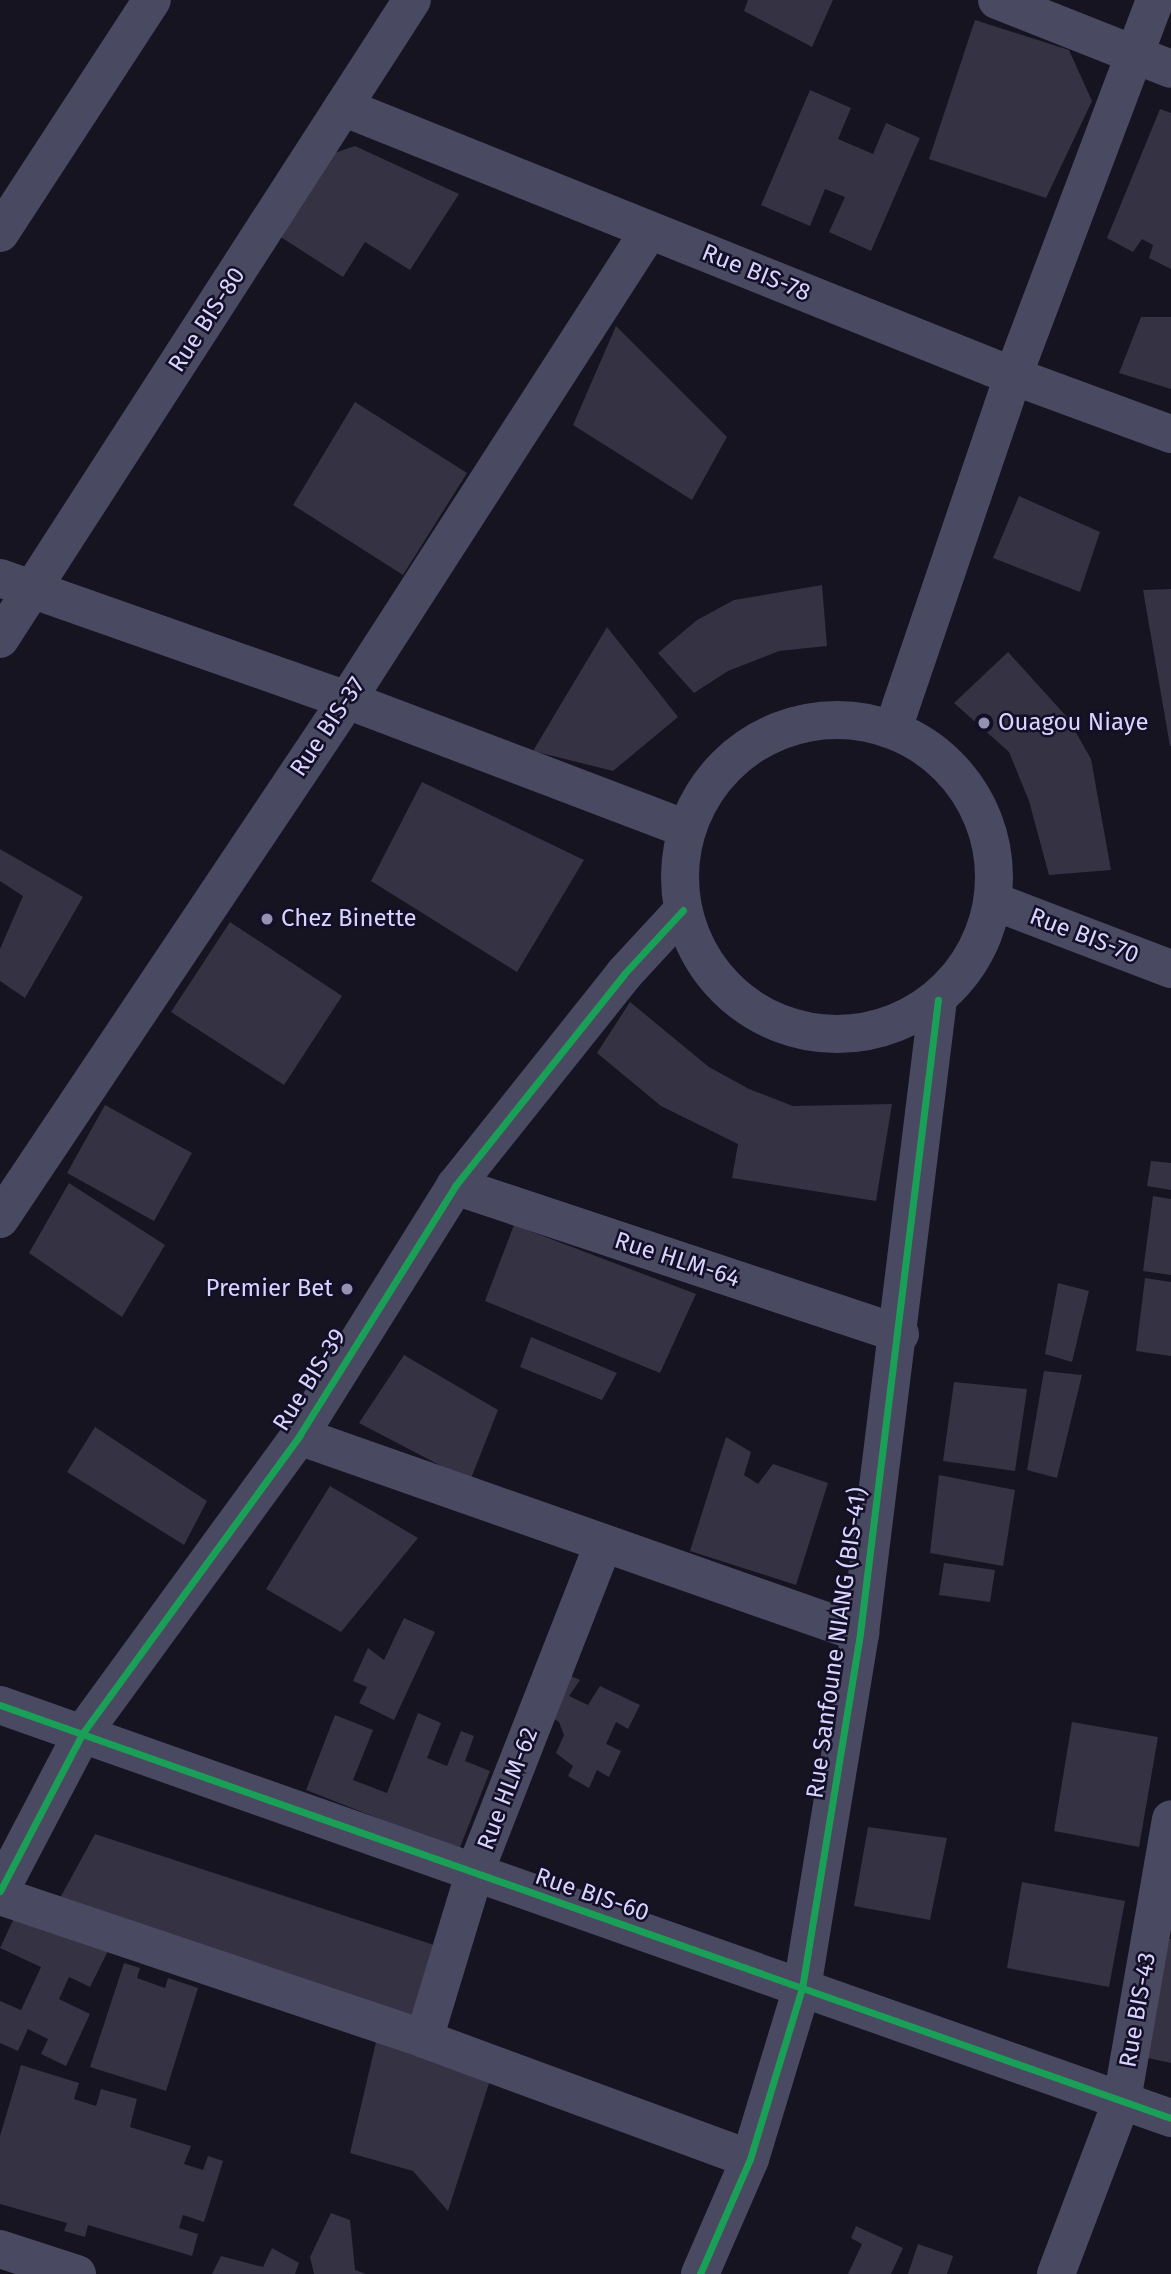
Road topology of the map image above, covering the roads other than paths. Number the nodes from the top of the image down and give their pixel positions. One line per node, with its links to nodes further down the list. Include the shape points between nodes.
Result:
1 (152, 0): 9 (street)
2 (412, 0): 7 (street, Rue BIS-80)
3 (998, 0): 5 (street)
4 (1155, 0): 5 (street)
5 (1134, 56): 6 (street); 10 (street)
6 (1171, 69)
7 (343, 107): 8 (street, Rue BIS-78); 12 (street, Rue BIS-80)
8 (649, 231): 10 (street, Rue BIS-78); 14 (street, Rue BIS-37)
9 (0, 233)
10 (1013, 376): 11 (street, Rue BIS-78); 15 (street)
11 (1171, 434)
12 (17, 584): 13 (street, Rue BIS-80); 14 (street)
13 (0, 639)
14 (347, 700): 16 (street); 22 (street, Rue BIS-37)
15 (893, 729): 16 (street, via 851,719 808,721 768,734 732,758 704,790); 17 (street, via 927,747 957,774 978,807 992,844)
16 (686, 829): 18 (street, via 679,882)
17 (998, 904): 19 (street, Rue BIS-70); 20 (street, via 977,951)
18 (683, 910): 20 (street, via 697,947 719,981 749,1007 786,1026 824,1034 865,1032 903,1020); 21 (street, Rue BIS-39, via 624,974)
19 (1171, 969)
20 (938, 1000): 23 (street, Rue Sanfoune NIANG (BIS-41))
21 (455, 1186): 23 (street, Rue HLM-64); 24 (street, Rue BIS-39)
22 (0, 1219)
23 (900, 1334): 26 (street, Rue Sanfoune NIANG (BIS-41))
24 (299, 1436): 25 (street); 28 (street, Rue BIS-39)
25 (603, 1544): 26 (street); 30 (street, Rue HLM-62)
26 (860, 1633): 32 (street, Rue Sanfoune NIANG (BIS-41))
27 (0, 1706): 28 (street, Rue BIS-60)
28 (82, 1734): 30 (street, Rue BIS-60); 31 (street, Rue BIS-39)
29 (1171, 1819): 34 (street, Rue BIS-43)
30 (474, 1874): 32 (street, Rue BIS-60); 33 (street, Rue HLM-62)
31 (0, 1894): 33 (street)
32 (802, 1989): 34 (street, Rue BIS-60); 36 (street, Rue Sanfoune NIANG (BIS-41))
33 (424, 2039): 36 (street)
34 (1122, 2100): 35 (street, Rue BIS-60); 40 (street, Rue BIS-43)
35 (1171, 2118)
36 (750, 2159): 39 (street, Rue Sanfoune NIANG (BIS-41))
37 (0, 2249): 38 (street)
38 (77, 2274)
39 (700, 2274)
40 (1056, 2274)

